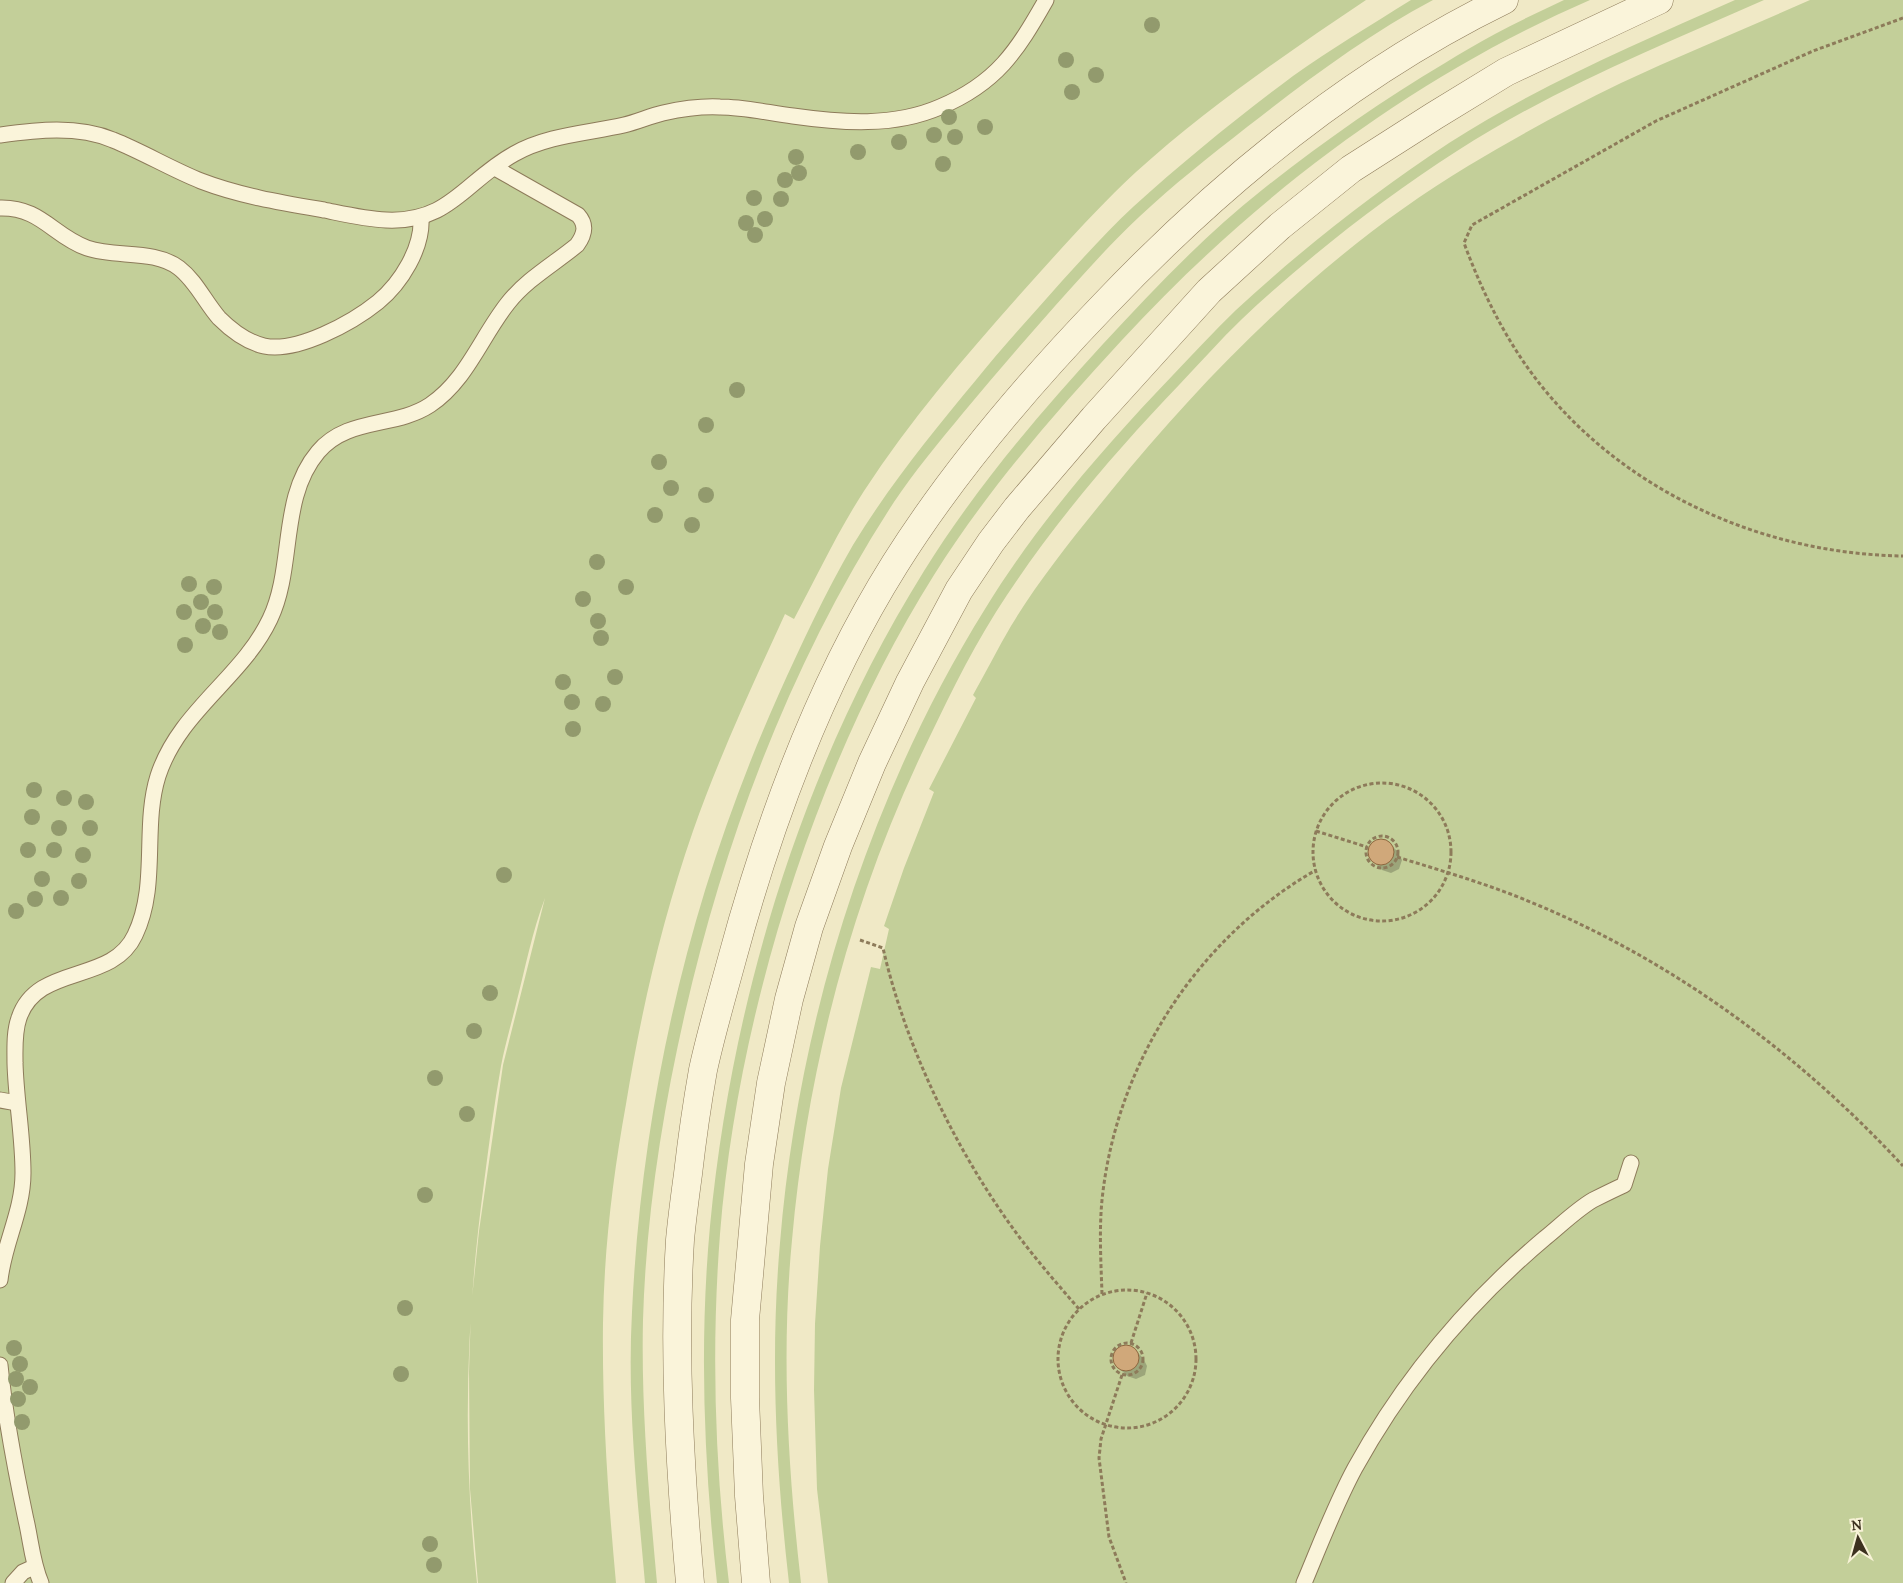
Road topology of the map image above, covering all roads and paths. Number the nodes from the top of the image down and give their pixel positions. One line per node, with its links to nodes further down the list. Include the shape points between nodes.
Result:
1 (1046, 0): 6 (lane, via 1015,51 997,72 966,94 920,114 901,119 851,122 719,107 694,108 544,143 514,154)
2 (1504, 0): 31 (street, via 1397,60 1313,116 1177,231 1040,372 924,519 864,616 797,755 746,906 704,1070 680,1234 677,1316)
3 (1659, 0): 32 (street, via 1506,72 1351,169 1280,226 1209,291 1094,418 1016,508 960,590 910,682 838,846 809,927 773,1074 758,1164 745,1320 749,1496)
4 (1903, 18): 9 (path, via 1813,52 1656,121 1472,226 1464,243 1480,286 1525,365 1585,432 1632,471 1692,506 1782,540 1842,552)
5 (0, 135): 8 (lane, via 49,130 89,133 111,138 204,182 264,198 373,219)
6 (495, 168): 8 (lane, via 445,207); 17 (lane, via 578,214 584,225 582,238 521,289 454,384 435,401 415,412 336,436 311,461 293,508 277,601 267,625 238,665 187,722 157,779 148,884 135,935 112,962 50,984 27,1002 19,1016 15,1036)
7 (0, 208): 8 (lane, via 18,208 40,217 87,248 160,259 178,267 232,330 256,343 276,347 303,342 331,331 380,300 410,262 420,239)
8 (422, 218)
9 (1903, 556)
10 (1316, 831): 11 (path); 13 (path, via 1313,849); 14 (path, via 1324,814 1350,790 1386,782 1403,786 1434,805 1444,820 1452,855)
11 (1367, 847): 12 (path, via 1366,856 1377,867 1386,868); 12 (path, via 1371,840 1387,836 1398,848)
12 (1398, 857): 14 (path)
13 (1316, 870): 14 (path, via 1331,898 1345,910 1361,918 1379,921 1414,913 1429,903 1441,889); 22 (path, via 1260,907 1215,950 1181,992 1146,1048 1118,1121 1105,1177 1100,1235)
14 (1448, 872): 19 (path, via 1540,906 1627,948 1672,974 1729,1012 1798,1066 1844,1105)
15 (860, 940): 23 (path, via 883,948 920,1061 980,1177 1019,1237)
16 (0, 1100): 17 (lane)
17 (17, 1103): 20 (lane, via 23,1174 20,1205)
18 (1632, 1163): 34 (lane, via 1624,1186 1591,1201 1510,1267 1470,1309 1416,1375 1355,1468)
19 (1903, 1166)
20 (0, 1280)
21 (1147, 1292): 22 (path, via 1129,1290); 24 (path); 27 (path, via 1164,1300 1188,1326 1196,1361 1193,1379 1185,1396 1159,1420 1124,1428)
22 (1102, 1294): 23 (path)
23 (1079, 1309): 27 (path, via 1060,1338 1059,1374 1065,1391 1076,1406 1090,1418)
24 (1131, 1343): 26 (path, via 1115,1348 1111,1355 1111,1363); 26 (path, via 1142,1355 1142,1364 1138,1371)
25 (0, 1365): 28 (lane, via 13,1462)
26 (1122, 1375): 27 (path)
27 (1106, 1425): 33 (path, via 1099,1458 1104,1505 1109,1537)
28 (34, 1567): 29 (lane); 30 (lane)
29 (13, 1583)
30 (41, 1583)
31 (690, 1583)
32 (756, 1583)
33 (1126, 1583)
34 (1304, 1583)

